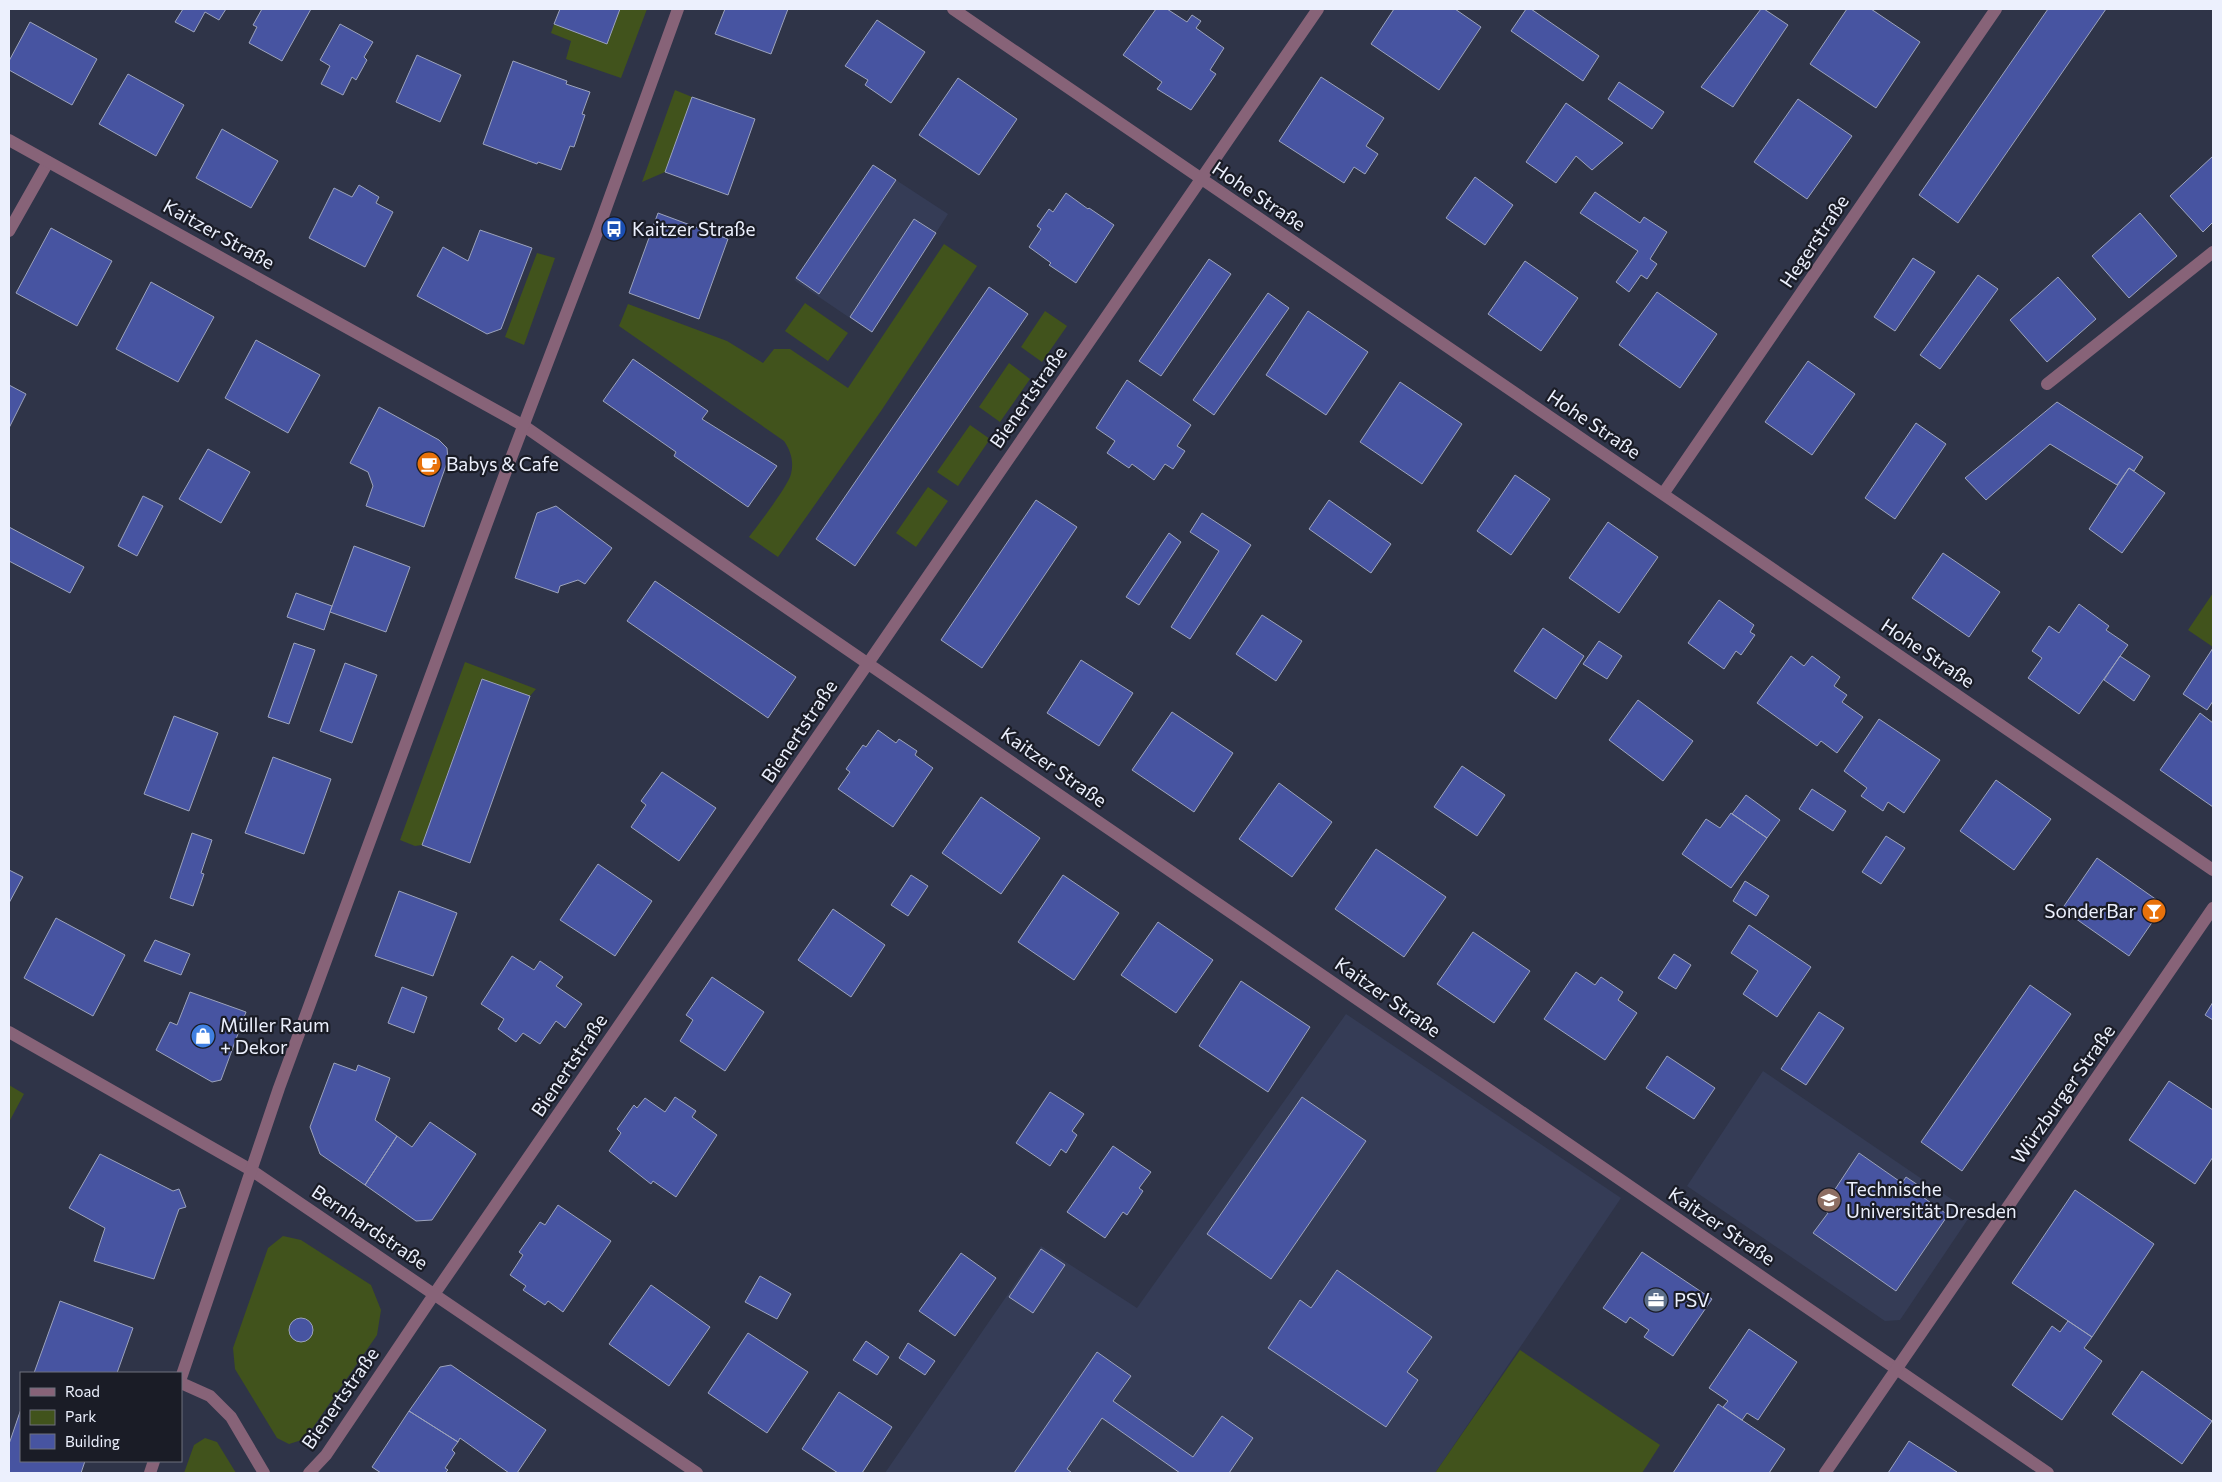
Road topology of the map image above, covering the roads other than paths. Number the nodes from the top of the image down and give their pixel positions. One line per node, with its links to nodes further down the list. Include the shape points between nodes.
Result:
1 (678, 9): 11 (street)
2 (953, 9): 7 (street, Hohe Straße)
3 (1318, 9): 7 (street, Bienertstraße)
4 (1996, 9): 12 (street, Hegerstraße)
5 (9, 140): 6 (street, Kaitzer Straße)
6 (48, 162): 8 (street); 11 (street, Kaitzer Straße)
7 (1201, 178): 12 (street, Hohe Straße); 13 (street, Bienertstraße)
8 (9, 231)
9 (2213, 252): 10 (street)
10 (2046, 384)
11 (524, 426): 13 (street, Kaitzer Straße); 17 (street)
12 (1663, 494): 14 (street, Hohe Straße)
13 (868, 662): 18 (street, Bienertstraße); 19 (street, Kaitzer Straße)
14 (2213, 870)
15 (2213, 908): 19 (street, Würzburger Straße)
16 (9, 1032): 17 (street, Bernhardstraße)
17 (251, 1170): 18 (street, Bernhardstraße); 20 (street)
18 (435, 1293): 23 (street, Bienertstraße, via 326,1455); 24 (street, Bernhardstraße)
19 (1897, 1369): 25 (street, Würzburger Straße); 26 (street, Kaitzer Straße)
20 (182, 1375)
21 (182, 1383): 22 (street, via 210,1396 231,1416)
22 (264, 1473)
23 (308, 1473)
24 (697, 1473)
25 (1825, 1473)
26 (2048, 1473)

